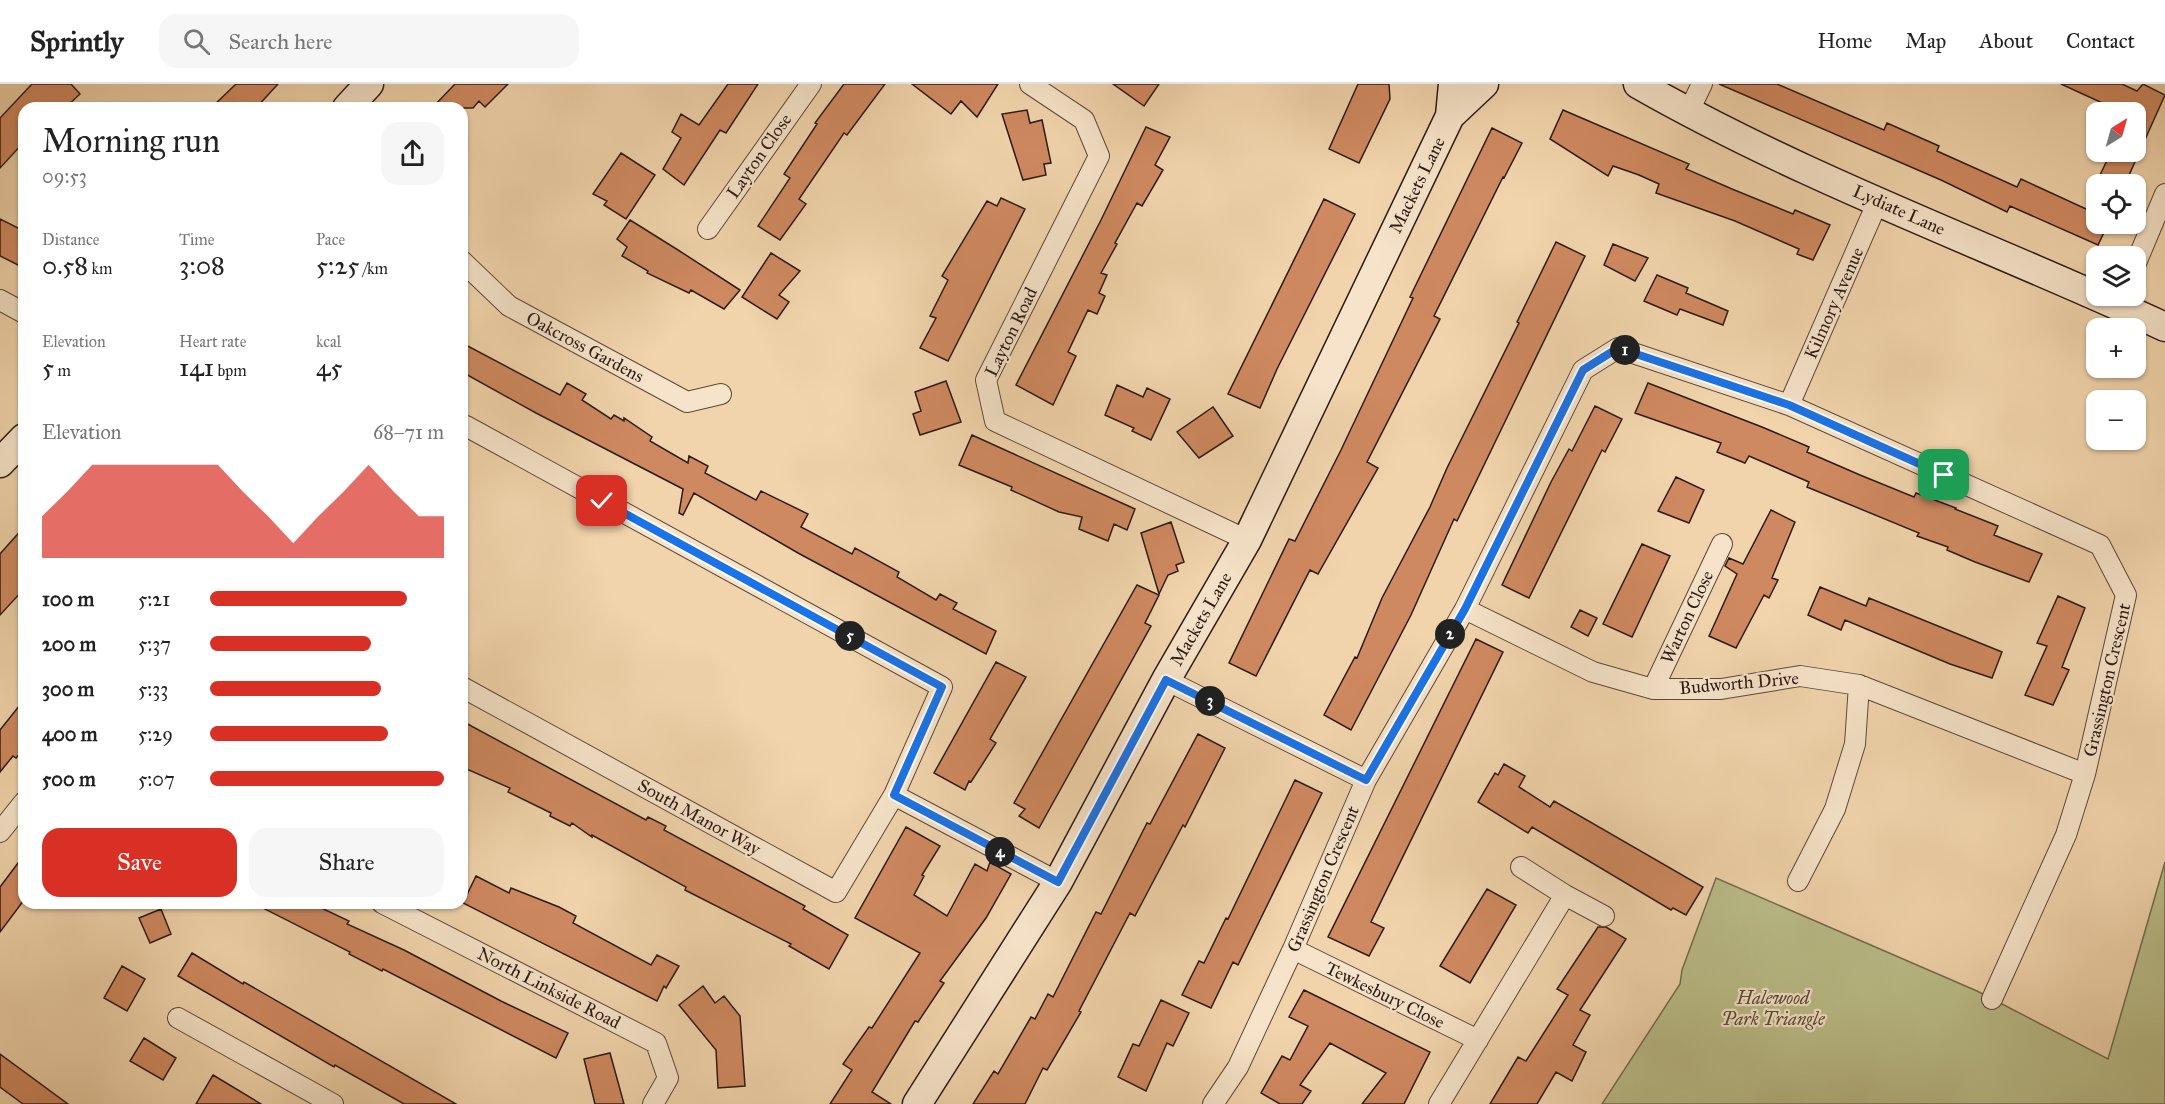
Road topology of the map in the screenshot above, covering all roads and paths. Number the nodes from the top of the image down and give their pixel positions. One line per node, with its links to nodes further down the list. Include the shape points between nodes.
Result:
1 (369, 84): 8 (street)
2 (811, 84): 13 (street, Layton Close)
3 (1030, 84): 26 (street, Layton Road, via 1084,120 1099,156 986,380 995,421)
4 (1454, 84): 10 (street, Mackets Lane)
5 (1484, 84): 10 (street, Mackets Lane)
6 (1638, 84): 9 (street, Lydiate Lane)
7 (1702, 84): 9 (street)
8 (352, 102)
9 (1688, 113): 12 (street, Lydiate Lane)
10 (1450, 116): 26 (street, Mackets Lane)
11 (2165, 194): 14 (street)
12 (1878, 201): 16 (street, Lydiate Lane); 22 (street, Kilmory Avenue)
13 (708, 229)
14 (2143, 246)
15 (468, 267): 21 (street, Oakcross Gardens, via 509,306 687,402)
16 (2086, 286)
17 (0, 300): 19 (street)
18 (2130, 306): 20 (street, Lydiate Lane)
19 (18, 310)
20 (2165, 327)
21 (721, 394)
22 (1789, 405): 28 (street, Grassington Crescent, via 1618,348 1583,370); 33 (street, Grassington Crescent, via 2100,545 2126,596)
23 (468, 427): 35 (street, via 942,687)
24 (18, 444): 25 (street)
25 (0, 463)
26 (1246, 540): 29 (street, Mackets Lane)
27 (1722, 544): 31 (street, Warton Close)
28 (1465, 609): 31 (street, Budworth Drive, via 1593,672); 34 (street, Grassington Crescent)
29 (1166, 680): 34 (street); 40 (street, Mackets Lane)
30 (1859, 685): 31 (street, Budworth Drive, via 1800,676 1721,689); 33 (street, Budworth Drive); 39 (street, via 1856,744 1835,809)
31 (1653, 689)
32 (468, 690): 35 (street, South Manor Way, via 837,892)
33 (2085, 774): 45 (street, Grassington Crescent, via 2066,835)
34 (1366, 780): 44 (street, Grassington Crescent)
35 (894, 795): 40 (street)
36 (18, 810): 37 (street)
37 (0, 832)
38 (1521, 867): 41 (street)
39 (1798, 881)
40 (1058, 882): 50 (street, Mackets Lane)
41 (1565, 895): 43 (street); 47 (street)
42 (394, 909): 49 (street, North Linkside Road, via 656,1043 668,1078)
43 (1604, 916)
44 (1293, 949): 47 (street, Tewkesbury Close); 51 (street, Grassington Crescent, via 1238,1067)
45 (1992, 999)
46 (178, 1018): 48 (street)
47 (1478, 1040): 52 (street)
48 (333, 1104)
49 (653, 1104)
50 (917, 1104)
51 (1213, 1104)
52 (1439, 1104)

